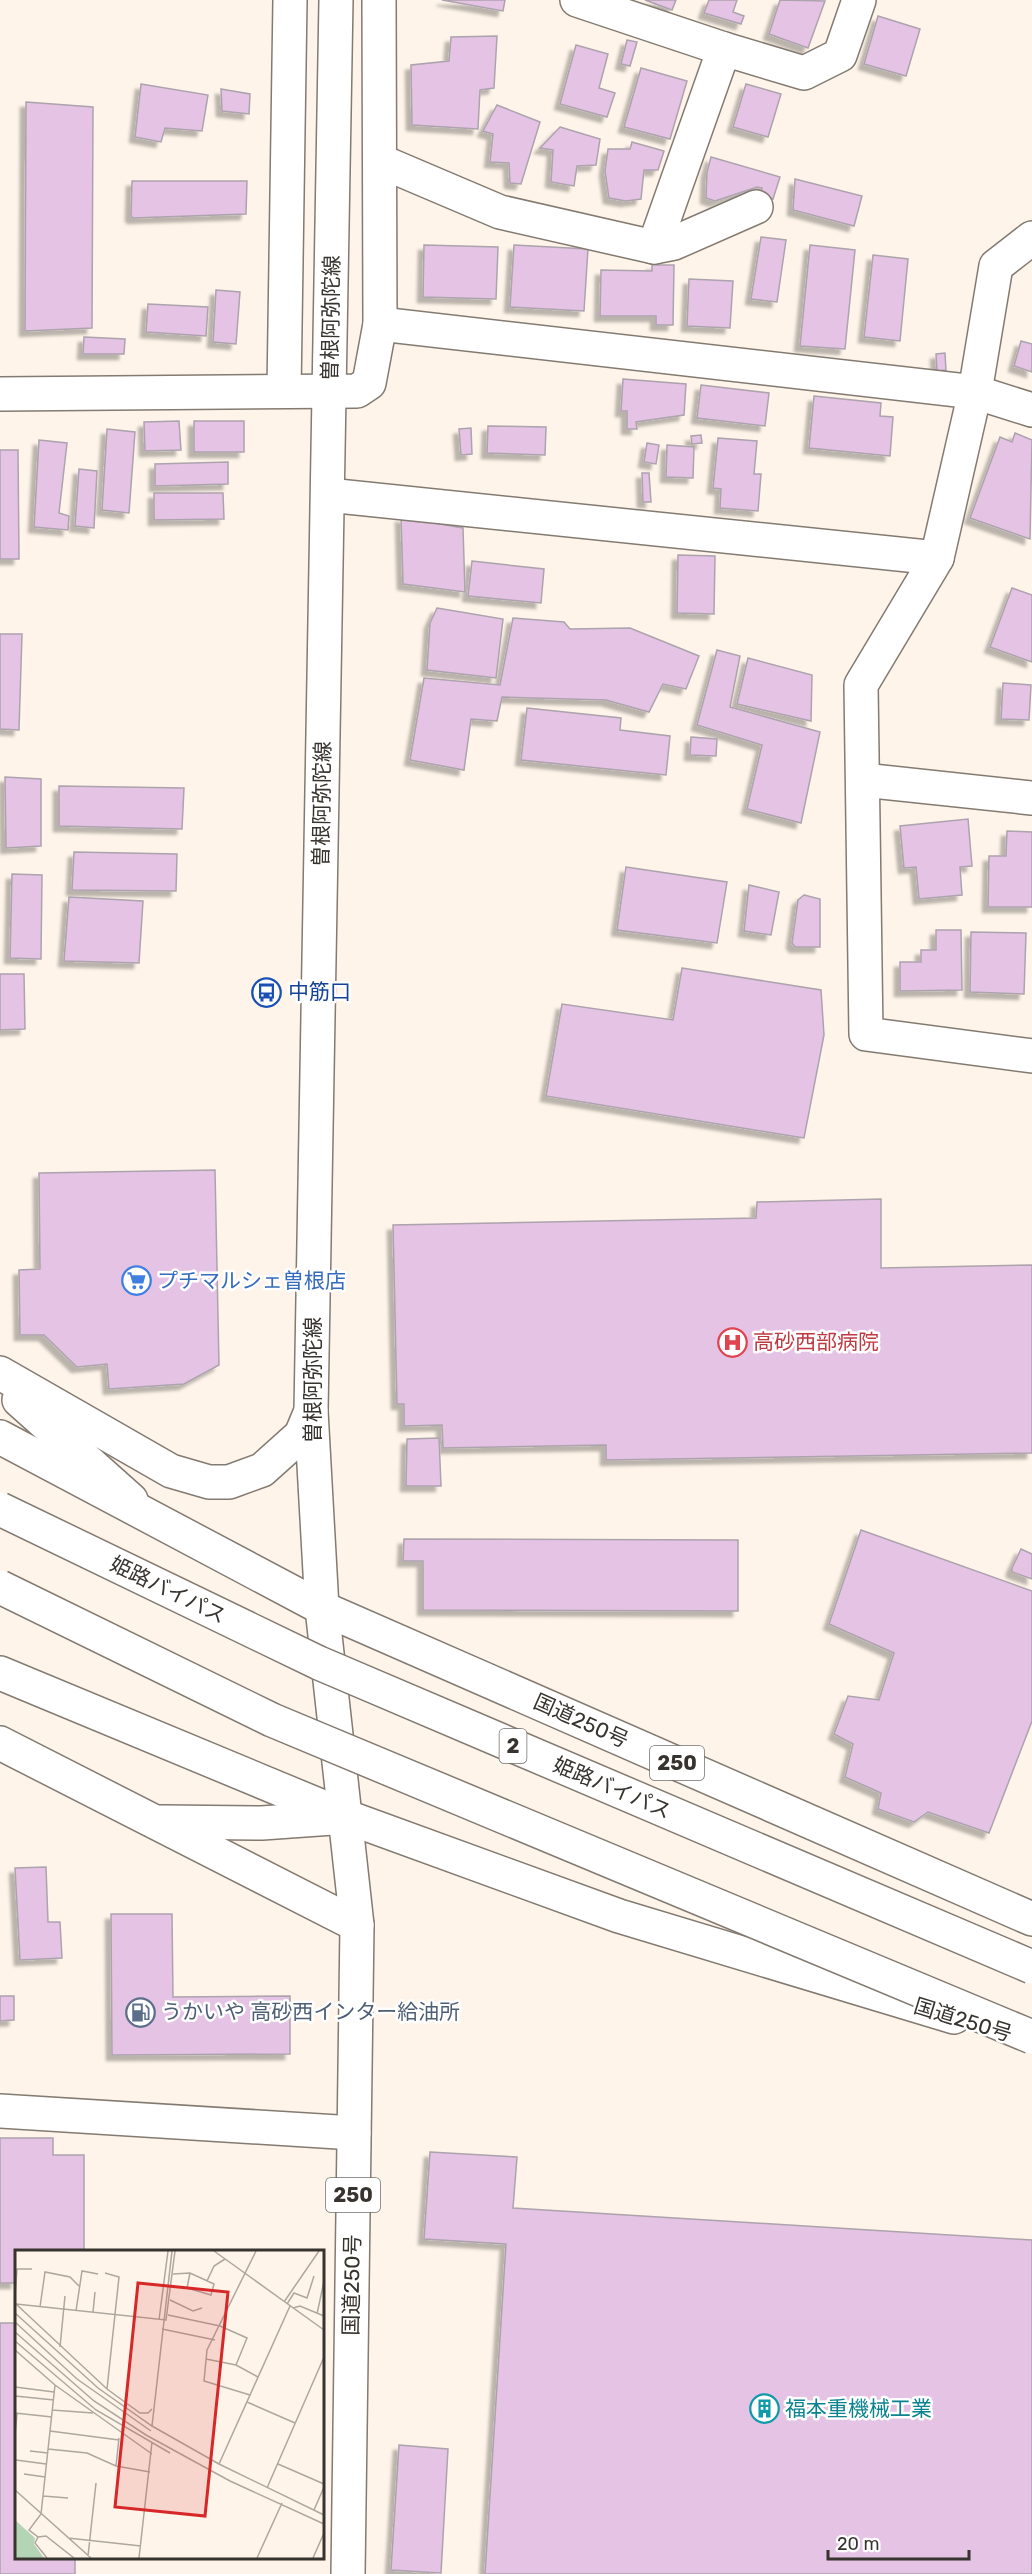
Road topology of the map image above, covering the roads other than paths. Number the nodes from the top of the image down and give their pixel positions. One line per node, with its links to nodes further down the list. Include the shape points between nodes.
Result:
1 (290, 0): 12 (main road)
2 (336, 0): 13 (main road, 曽根阿弥陀線)
3 (379, 0): 7 (main road)
4 (577, 0): 6 (main road)
5 (859, 0): 6 (main road, via 840,55 804,73)
6 (724, 49): 10 (main road)
7 (380, 161): 10 (main road, via 500,212); 11 (main road)
8 (756, 207): 10 (main road, via 674,243)
9 (1032, 238): 14 (main road, via 996,266)
10 (654, 247)
11 (380, 324): 13 (main road, via 369,383 357,391); 14 (main road)
12 (284, 391): 13 (main road); 15 (main road)
13 (330, 392): 17 (main road, 曽根阿弥陀線)
14 (975, 392): 16 (main road); 18 (main road)
15 (0, 394)
16 (1032, 410)
17 (328, 495): 18 (main road); 24 (main road, 曽根阿弥陀線)
18 (937, 558): 19 (main road, via 861,685)
19 (862, 780): 20 (main road); 21 (main road, via 866,1034)
20 (1032, 798)
21 (1032, 1056)
22 (0, 1373): 28 (main road)
23 (0, 1383): 27 (main road)
24 (311, 1411): 28 (main road, via 301,1435 262,1470 219,1483); 32 (main road, 曽根阿弥陀線)
25 (0, 1423): 27 (main road)
26 (0, 1437): 30 (main road)
27 (66, 1442): 28 (main road); 30 (main road)
28 (171, 1472)
29 (0, 1509): 39 (main road, 姫路バイパス / 2, bridge, via 319,1663)
30 (147, 1515): 32 (main road)
31 (0, 1587): 40 (main road, bridge, via 272,1720)
32 (322, 1608): 35 (main road, 国道250号 / 250); 37 (main road, 国道250号 / 250)
33 (0, 1673): 35 (main road)
34 (0, 1743): 36 (main road)
35 (347, 1817): 36 (main road, via 262,1823); 38 (main road, 国道250号 / 250); 40 (main road, 国道250号, via 619,1917)
36 (154, 1822): 38 (main road)
37 (1032, 1919)
38 (357, 1925): 42 (main road, 国道250号 / 250)
39 (1032, 1967)
40 (1032, 2039)
41 (0, 2111): 42 (main road)
42 (354, 2133): 43 (main road, 国道250号 / 250)
43 (348, 2574)

